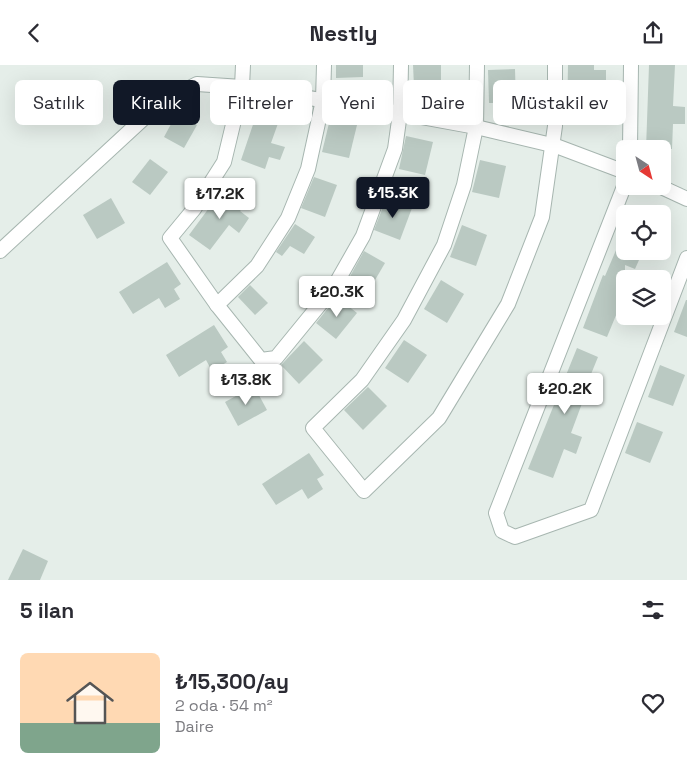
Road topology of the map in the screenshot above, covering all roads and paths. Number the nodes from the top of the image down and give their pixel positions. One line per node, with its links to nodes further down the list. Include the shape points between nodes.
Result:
1 (243, 65): 7 (street)
2 (324, 65): 8 (street)
3 (401, 65): 12 (street)
4 (477, 65): 14 (street)
5 (555, 65): 16 (street)
6 (631, 65): 15 (street)
7 (242, 80)
8 (324, 80)
9 (210, 85): 21 (street, via 197,84 158,105)
10 (322, 109): 23 (street, via 308,169 288,218 257,266)
11 (393, 112): 12 (street)
12 (400, 113): 14 (street); 23 (street, via 395,149 363,236 334,287 276,358 261,360)
13 (233, 125): 23 (street, via 224,162 194,209 170,238)
14 (476, 127): 16 (street); 16 (street, via 464,185 444,245 404,320 362,379 313,428 364,491 439,418 508,304 542,217)
15 (630, 140)
16 (552, 145): 17 (street)
17 (616, 169)
18 (671, 192): 20 (street)
19 (621, 195): 22 (street, via 496,513 502,531 515,537 591,510)
20 (687, 199)
21 (0, 251)
22 (687, 258)
23 (217, 305)

